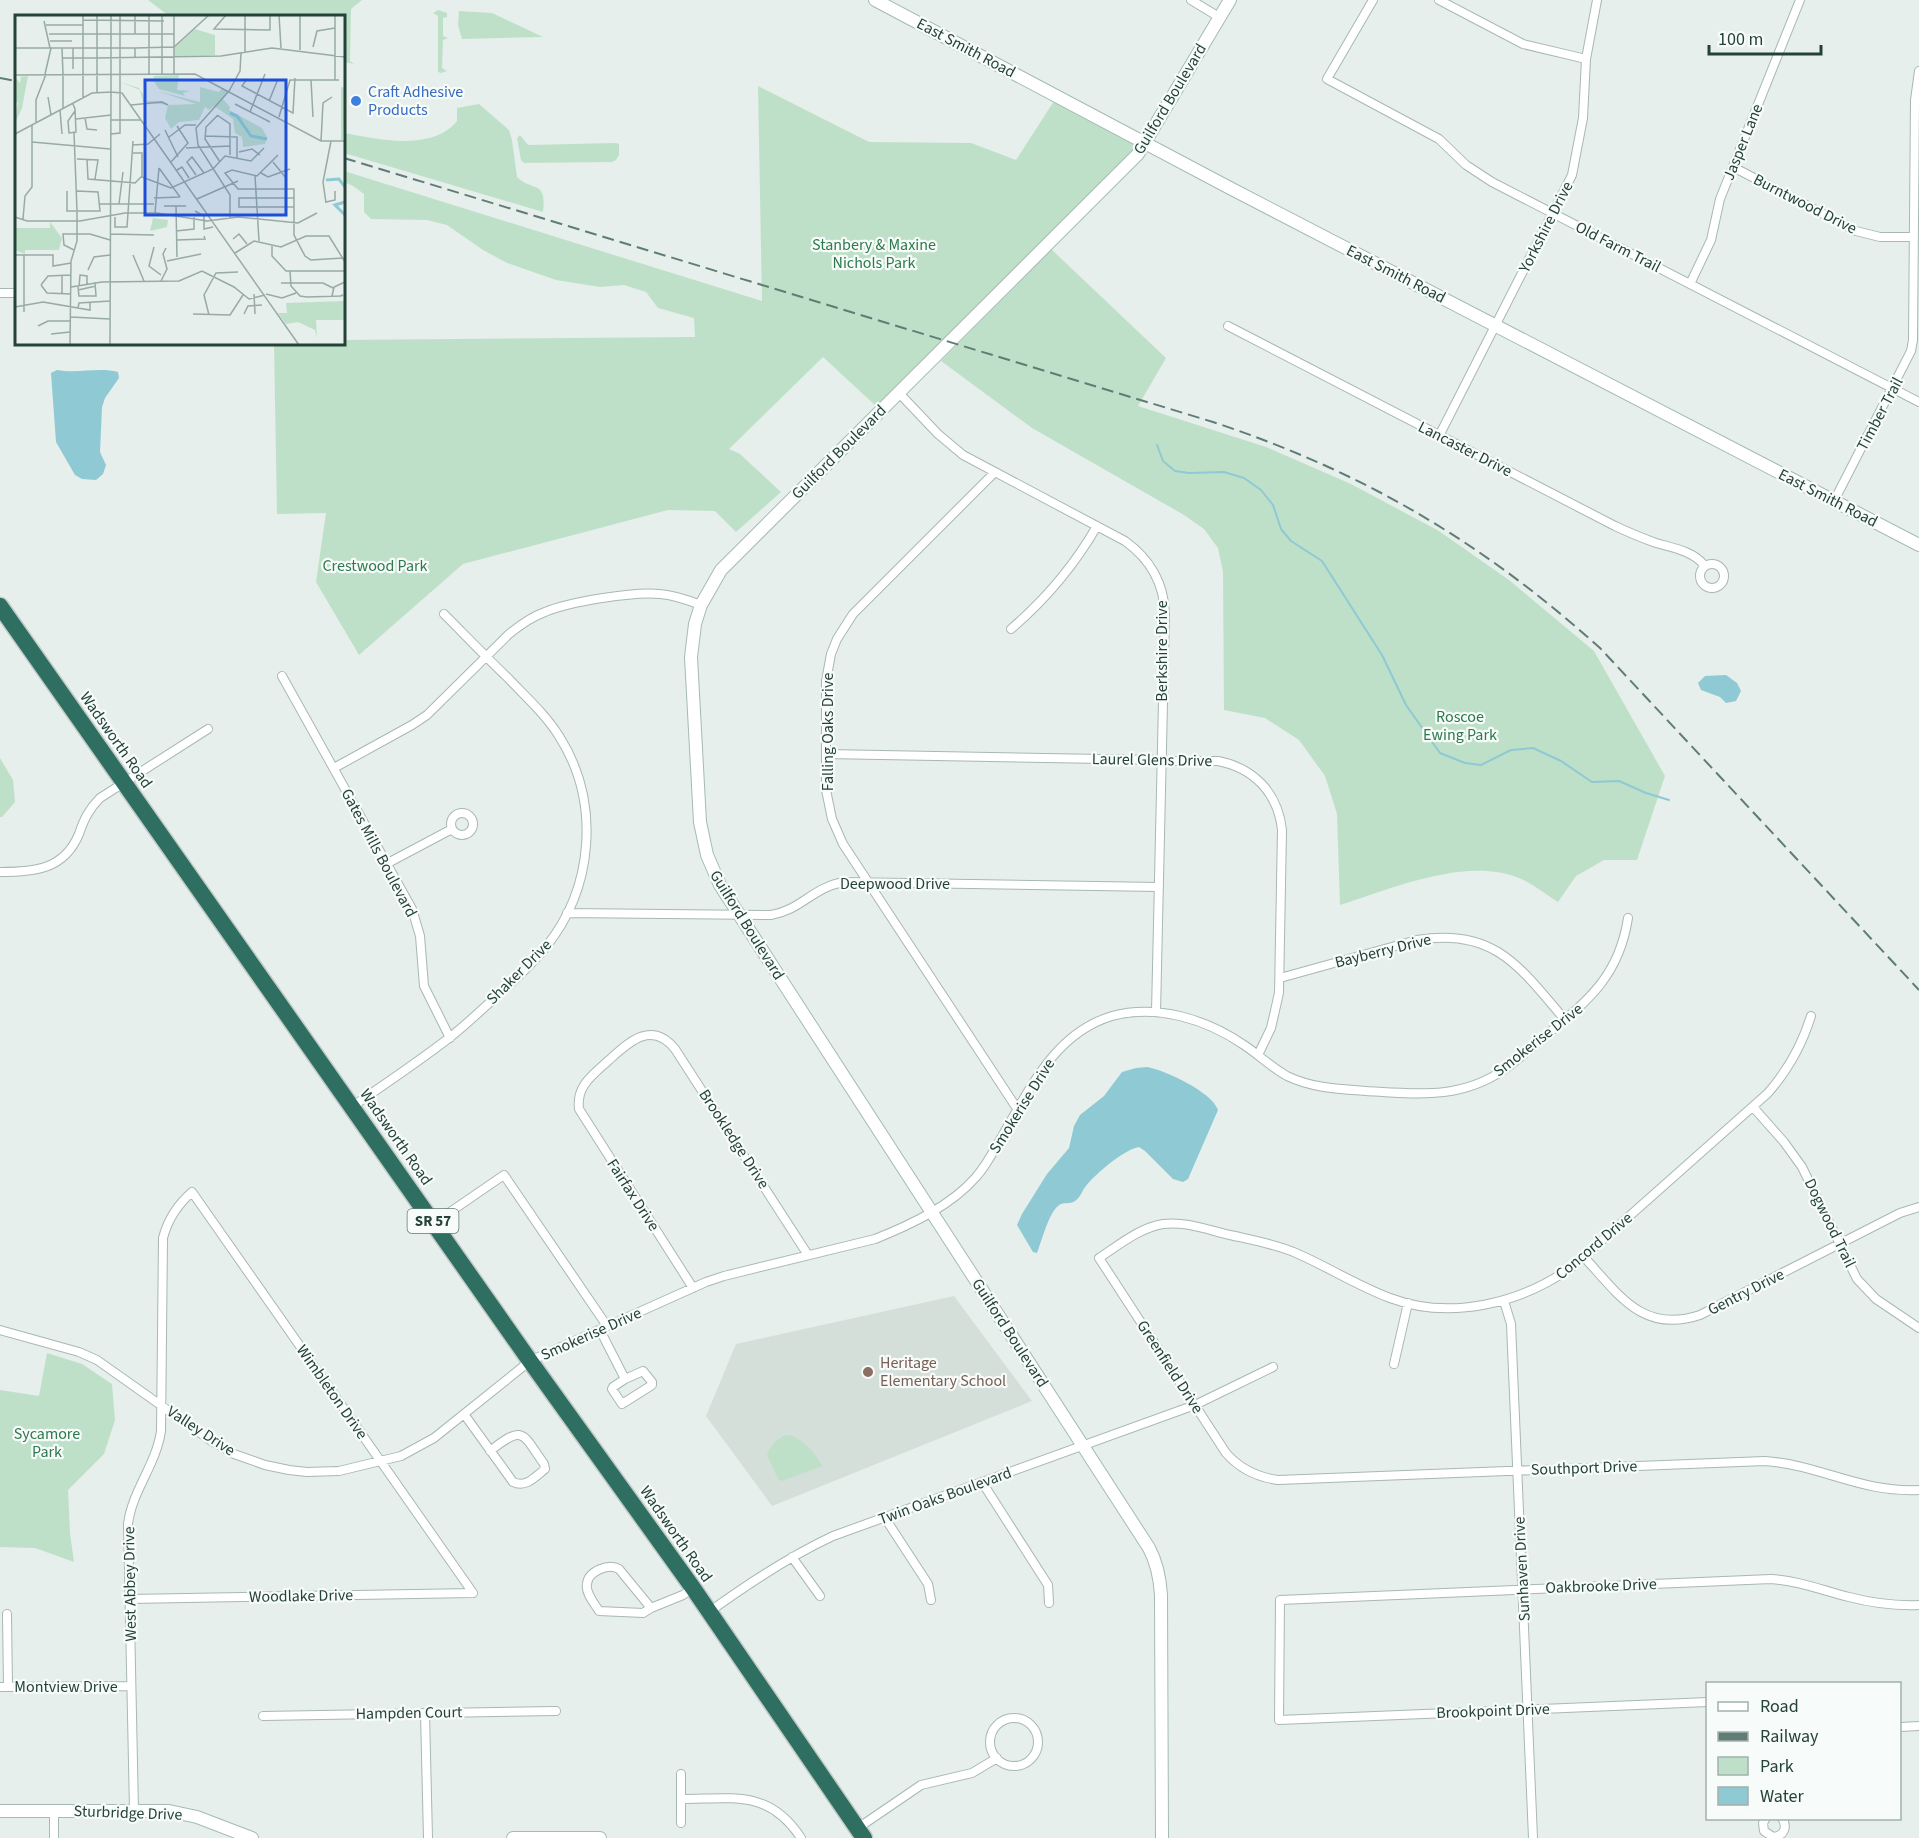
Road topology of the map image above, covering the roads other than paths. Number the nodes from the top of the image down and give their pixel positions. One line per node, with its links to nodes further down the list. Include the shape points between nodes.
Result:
1 (875, 0): 11 (street, East Smith Road)
2 (1191, 0): 8 (street)
3 (1230, 0): 8 (street, Guilford Boulevard)
4 (1373, 0): 13 (street, Old Farm Trail, via 1327,78 1439,139 1466,165 1492,182)
5 (1439, 0): 9 (street, via 1524,44)
6 (1597, 0): 9 (street, Yorkshire Drive)
7 (1800, 0): 12 (street, Jasper Lane)
8 (1219, 18): 11 (street, Guilford Boulevard)
9 (1586, 59): 13 (street, Yorkshire Drive, via 1583,118 1572,175)
10 (1919, 71): 14 (street, Timber Trail, via 1915,100)
11 (1146, 143): 17 (street, East Smith Road); 19 (street, Guilford Boulevard)
12 (1733, 167): 14 (street, Burntwood Drive, via 1856,231 1880,237); 15 (street, Jasper Lane, via 1720,199 1711,240)
13 (1554, 214): 15 (street, Old Farm Trail); 17 (street, Yorkshire Drive)
14 (1914, 237): 18 (street, Timber Trail, via 1913,340 1908,362)
15 (1690, 284): 18 (street, Old Farm Trail)
16 (1228, 326): 21 (street, Lancaster Drive)
17 (1496, 326): 21 (street, Yorkshire Drive); 23 (street, East Smith Road)
18 (1893, 389): 20 (street, Old Farm Trail); 23 (street, Timber Trail)
19 (899, 393): 22 (street, Berkshire Drive, via 950,445); 27 (street, Guilford Boulevard, via 730,560)
20 (1919, 402)
21 (1439, 436): 26 (street, Lancaster Drive, via 1615,526 1682,550)
22 (995, 472): 24 (street, Berkshire Drive); 34 (street, Falling Oaks Drive, via 845,625 827,667)
23 (1834, 501): 25 (street, East Smith Road)
24 (1097, 526): 30 (street, via 1062,579); 35 (street, Berkshire Drive, via 1144,557 1163,594)
25 (1919, 545)
26 (1704, 565)
27 (701, 605): 31 (street, via 674,596 646,593 561,607 522,624); 44 (street, Guilford Boulevard, via 691,657 700,822 713,870)
28 (0, 606): 37 (highway, Wadsworth Road / SR 57)
29 (444, 614): 31 (street, Shaker Drive)
30 (1011, 628)
31 (486, 657): 36 (street, via 427,715); 43 (street, Shaker Drive, via 548,720 568,752 582,787 586,855)
32 (282, 676): 36 (street, Gates Mills Boulevard)
33 (208, 729): 37 (street)
34 (826, 754): 35 (street, Laurel Glens Drive); 41 (street, Falling Oaks Drive, via 826,790 832,819)
35 (1161, 760): 42 (street, Berkshire Drive); 46 (street, Laurel Glens Drive, via 1229,763 1259,780 1274,799 1282,830)
36 (334, 768): 39 (street, Gates Mills Boulevard)
37 (124, 782): 40 (street, via 94,804 73,845 59,860 39,870); 53 (highway, Wadsworth Road / SR 57)
38 (452, 829): 39 (street)
39 (386, 864): 51 (street, Gates Mills Boulevard, via 417,921 424,986)
40 (0, 872)
41 (868, 882): 42 (street, Deepwood Drive); 44 (street, Deepwood Drive, via 832,884 779,914); 55 (street, Falling Oaks Drive)
42 (1159, 887): 47 (street, Berkshire Drive)
43 (567, 914): 44 (street, Deepwood Drive); 51 (street, Shaker Drive, via 535,960)
44 (739, 915): 58 (street, Guilford Boulevard)
45 (1628, 918): 49 (street, Smokerise Drive, via 1622,946 1610,973)
46 (1280, 978): 49 (street, Bayberry Drive, via 1417,939 1460,938 1486,945 1512,960); 52 (street, Laurel Glens Drive, via 1276,1011)
47 (1156, 1011): 52 (street, Smokerise Drive, via 1193,1020); 55 (street, Smokerise Drive, via 1111,1017 1083,1029 1049,1059)
48 (1811, 1016): 54 (street, Concord Drive, via 1790,1065)
49 (1565, 1020): 52 (street, Smokerise Drive, via 1491,1078 1431,1095 1311,1085 1284,1074)
50 (649, 1035): 61 (street, Brookledge Drive, via 665,1040 675,1049); 64 (street, Fairfax Drive, via 628,1043 585,1082 578,1101 582,1115)
51 (450, 1038): 53 (street, Shaker Drive)
52 (1258, 1055)
53 (353, 1106): 59 (highway, Wadsworth Road / SR 57)
54 (1753, 1107): 60 (street, Dogwood Trail, via 1802,1167); 62 (street, Concord Drive)
55 (1018, 1110): 58 (street, Smokerise Drive, via 977,1176)
56 (192, 1192): 74 (street, West Abbey Drive, via 177,1206 163,1238); 79 (street, Wimbleton Drive)
57 (1919, 1207): 60 (street, Gentry Drive)
58 (932, 1211): 61 (street, Smokerise Drive, via 875,1239); 77 (street, Guilford Boulevard)
59 (435, 1223): 67 (street, via 504,1175); 70 (highway, Wadsworth Road / SR 57)
60 (1840, 1244): 62 (street, Gentry Drive, via 1700,1315 1678,1321 1656,1319 1634,1309); 68 (street, Dogwood Trail, via 1866,1290)
61 (808, 1256): 64 (street, Smokerise Drive, via 724,1276)
62 (1584, 1257): 65 (street, Concord Drive, via 1542,1287)
63 (1099, 1258): 66 (street, Concord Drive, via 1136,1233 1164,1224 1186,1224 1295,1253 1377,1293); 75 (street, Greenfield Drive)
64 (693, 1288): 67 (street, Smokerise Drive)
65 (1504, 1301): 66 (street, Concord Drive, via 1462,1307); 80 (street, Sunhaven Drive, via 1511,1324)
66 (1408, 1303): 71 (street)
67 (604, 1328): 70 (street, Smokerise Drive); 73 (street)
68 (1919, 1328)
69 (0, 1330): 74 (street, Valley Drive, via 87,1355)
70 (530, 1361): 76 (street, Valley Drive); 86 (highway, Wadsworth Road / SR 57)
71 (1394, 1364)
72 (1273, 1367): 75 (street, Twin Oaks Boulevard)
73 (626, 1379): 73 (street, via 612,1389 622,1404 652,1385 643,1371)
74 (161, 1405): 79 (street, Valley Drive, via 218,1445 265,1465 322,1472); 90 (street, West Abbey Drive, via 159,1442 130,1513)
75 (1195, 1406): 77 (street, Twin Oaks Boulevard); 81 (street, Greenfield Drive, via 1226,1453)
76 (464, 1414): 78 (street); 79 (street, Valley Drive, via 434,1438)
77 (1083, 1446): 82 (street, Twin Oaks Boulevard); 125 (street, Guilford Boulevard, via 1149,1548 1158,1571)
78 (490, 1451): 78 (street, via 517,1484 526,1484 545,1469 524,1435 508,1436)
79 (381, 1462): 88 (street, Wimbleton Drive)
80 (1518, 1470): 81 (street, Southport Drive, via 1278,1480); 83 (street, Southport Drive, via 1765,1461 1804,1466 1873,1487); 87 (street, Sunhaven Drive)
81 (1247, 1471)
82 (982, 1482): 84 (street, Twin Oaks Boulevard); 92 (street, via 1048,1585)
83 (1919, 1490)
84 (885, 1518): 85 (street, Twin Oaks Boulevard, via 833,1536); 91 (street, via 928,1584)
85 (792, 1557): 89 (street); 95 (street, Twin Oaks Boulevard)
86 (693, 1588): 94 (street); 95 (highway, Wadsworth Road / SR 57)
87 (1523, 1590): 93 (street, Oakbrooke Drive, via 1771,1579 1802,1582 1864,1601); 100 (street, Sunhaven Drive); 104 (street, Oakbrooke Drive, via 1280,1600)
88 (473, 1593): 90 (street, Woodlake Drive)
89 (820, 1596)
90 (130, 1599): 97 (street, West Abbey Drive)
91 (931, 1600)
92 (1049, 1603)
93 (1919, 1605)
94 (651, 1608): 94 (street, via 614,1566 604,1567 586,1584 599,1611 643,1612)
95 (708, 1612): 116 (highway, Wadsworth Road / SR 57)
96 (7, 1614): 98 (street)
97 (131, 1686): 98 (street, Montview Drive); 112 (street, West Abbey Drive)
98 (4, 1687)
99 (1706, 1702): 100 (street, Brookpoint Drive)
100 (1528, 1709): 104 (street, Brookpoint Drive); 126 (street, Sunhaven Drive)
101 (556, 1711): 102 (street, Hampden Court)
102 (425, 1713): 103 (street, Hampden Court); 120 (street)
103 (263, 1716)
104 (1279, 1720)
105 (1919, 1726): 106 (street)
106 (1901, 1727)
107 (997, 1758): 107 (street, via 1011,1765 1026,1762 1038,1743 1034,1728 1022,1719 999,1723 990,1744); 116 (street, via 972,1773 921,1785)
108 (681, 1774): 109 (street)
109 (681, 1799): 115 (street); 124 (street, via 763,1803 779,1811)
110 (0, 1811): 111 (street, Sturbridge Drive)
111 (54, 1811): 112 (street, Sturbridge Drive); 118 (street)
112 (134, 1811): 119 (street, Sturbridge Drive, via 183,1814)
113 (1765, 1820): 117 (street, via 1764,1831)
114 (1783, 1820): 117 (street, via 1784,1830)
115 (681, 1823)
116 (861, 1833)
117 (1773, 1837)
118 (54, 1838)
119 (252, 1838)
120 (428, 1838)
121 (513, 1838): 122 (street)
122 (546, 1838): 123 (street)
123 (600, 1838)
124 (801, 1838)
125 (1162, 1838)
126 (1533, 1838)

